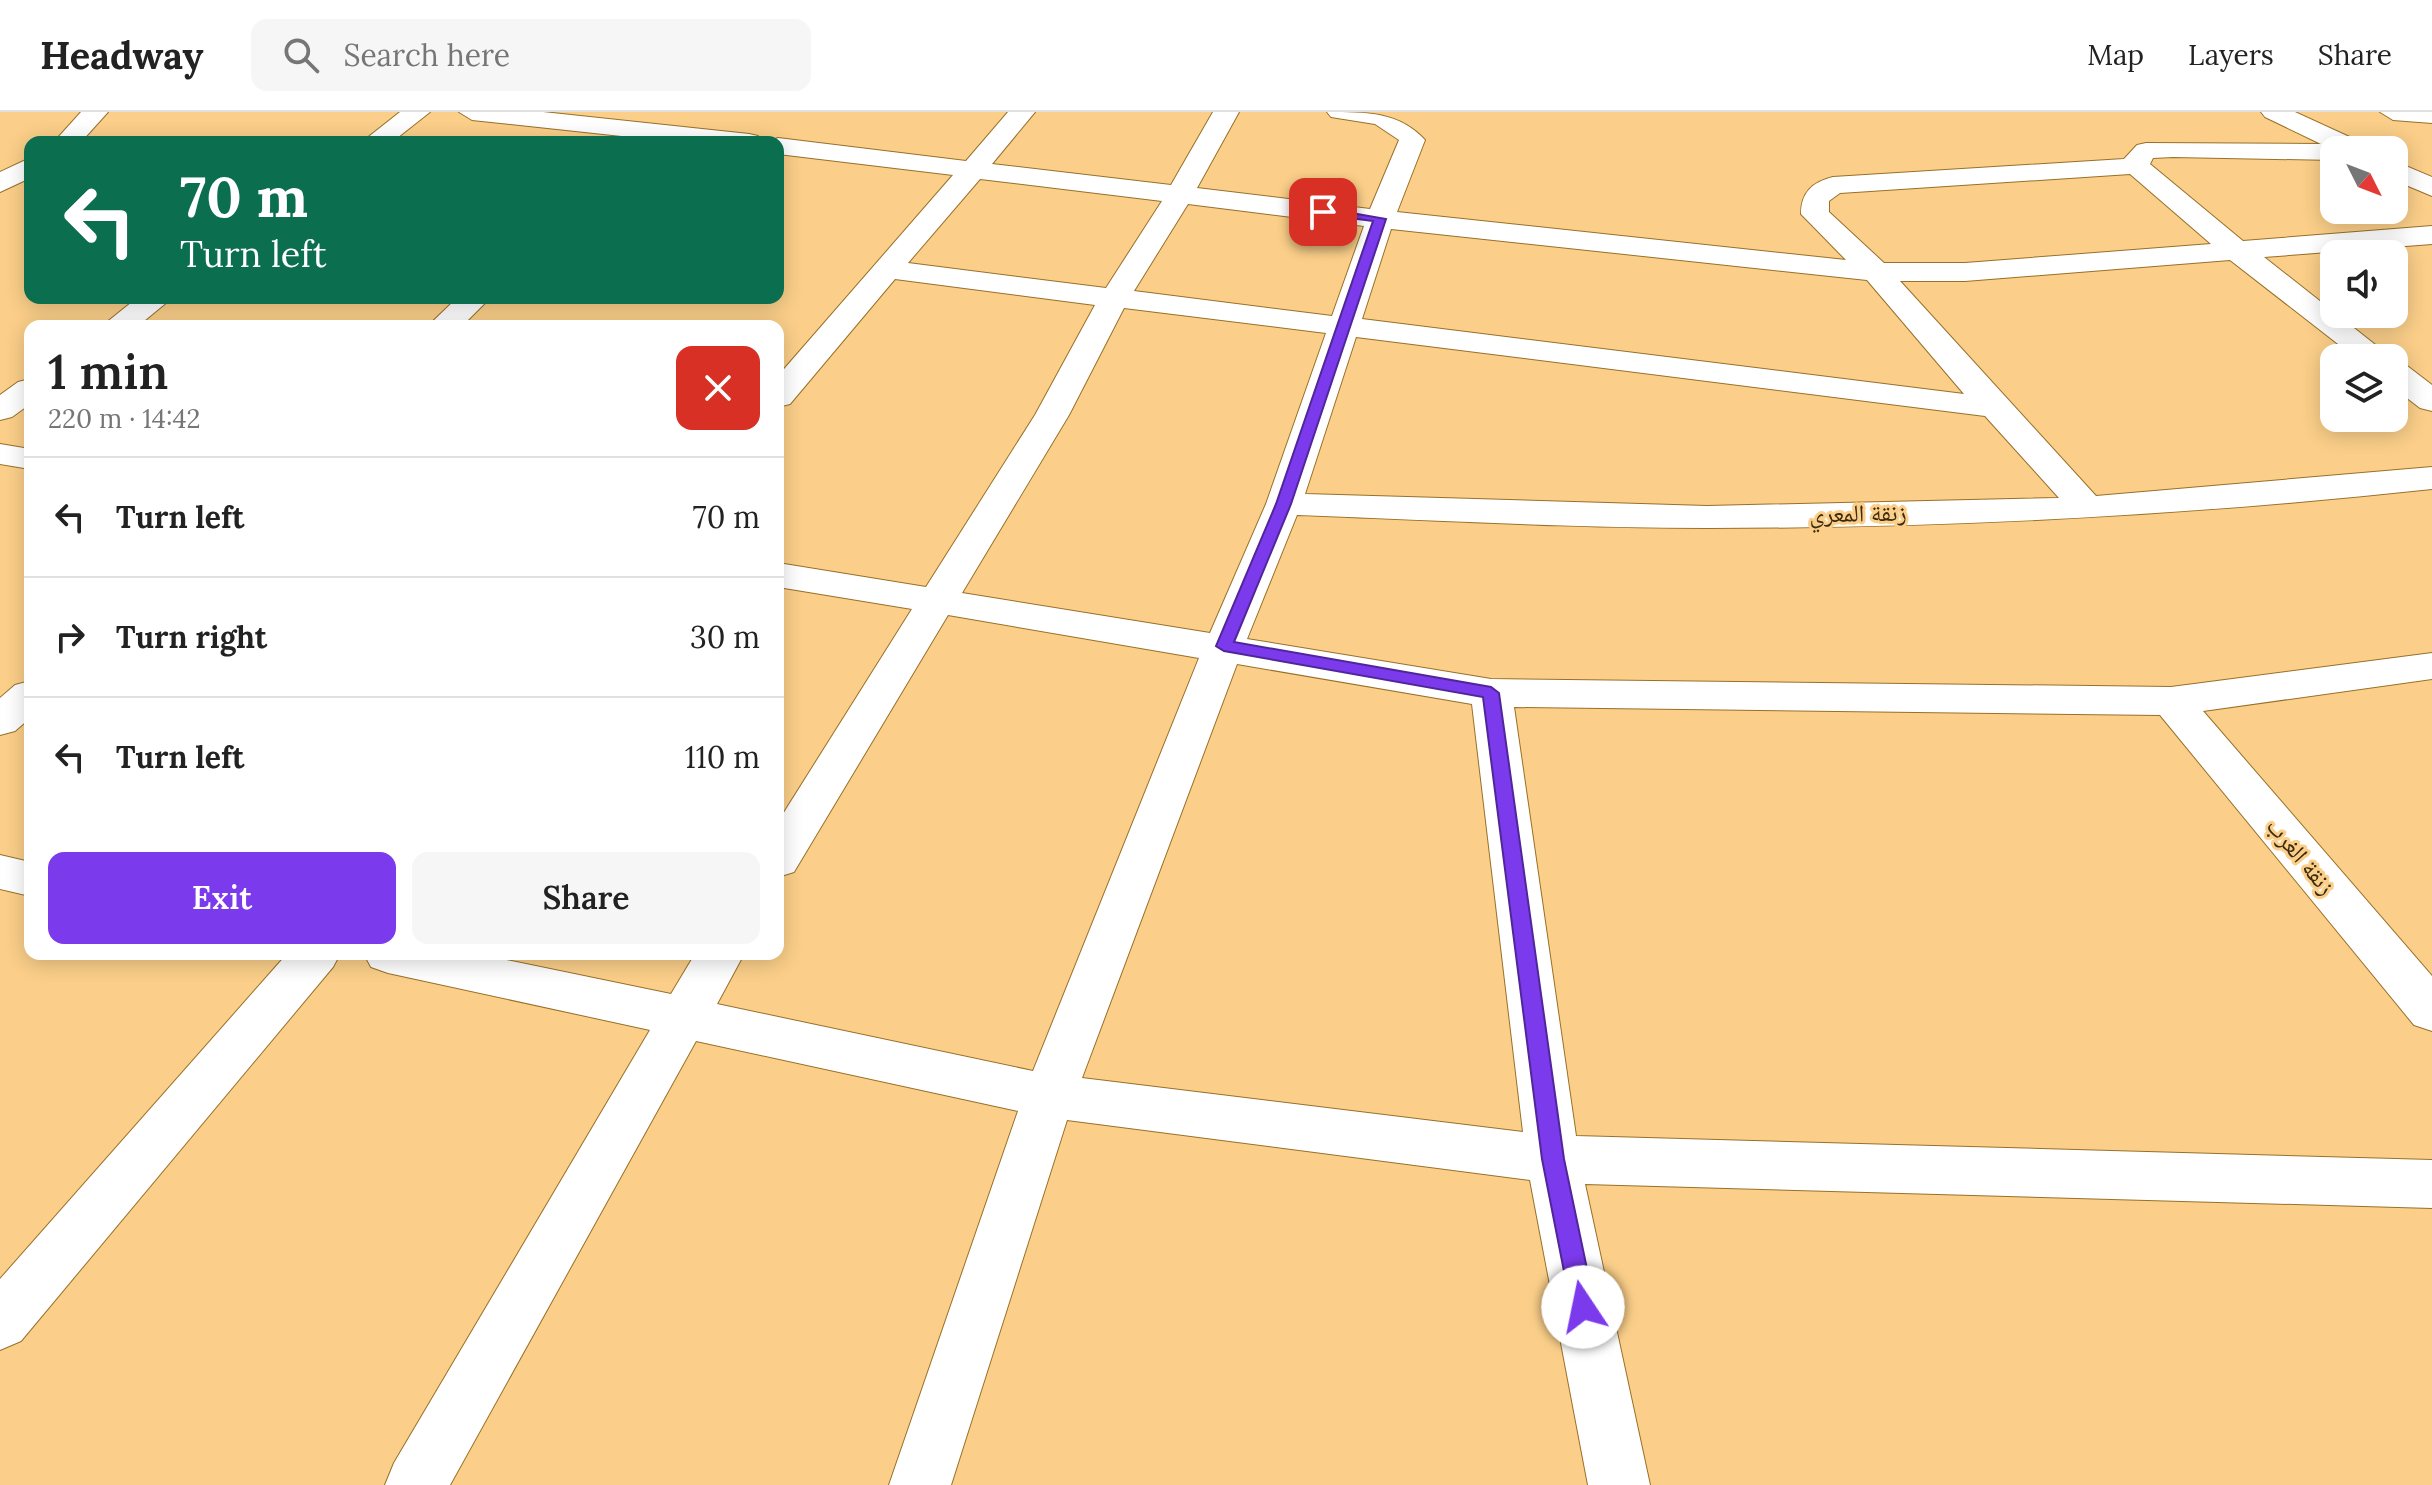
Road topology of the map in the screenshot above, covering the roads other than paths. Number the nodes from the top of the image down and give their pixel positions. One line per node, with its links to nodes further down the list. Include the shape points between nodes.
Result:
1 (95, 112): 11 (street)
2 (417, 112): 12 (street)
3 (472, 112): 13 (street)
4 (682, 112): 13 (street)
5 (1022, 112): 19 (street)
6 (1226, 112): 23 (street)
7 (1340, 112): 24 (street, via 1388,119 1408,131 1412,140)
8 (2274, 112): 14 (street)
9 (2393, 112): 10 (street)
10 (2432, 115)
11 (73, 136)
12 (383, 136)
13 (654, 136)
14 (2326, 136)
15 (784, 147): 19 (street)
16 (2320, 152): 17 (street, via 2146,151)
17 (2136, 166): 26 (street); 28 (street, via 1833,185 1820,192 1815,214)
18 (24, 170): 21 (street)
19 (975, 170): 23 (street); 27 (street)
20 (2408, 176): 22 (street)
21 (0, 184)
22 (2432, 188)
23 (1180, 194): 24 (street); 29 (street)
24 (1380, 219): 28 (street); 34 (street)
25 (2432, 235): 26 (street)
26 (2237, 251): 28 (street, via 1965,272); 35 (street)
27 (884, 269): 29 (street); 37 (street)
28 (1876, 272): 40 (street)
29 (1113, 300): 34 (street); 48 (street, via 1052,415)
30 (149, 304): 32 (street)
31 (468, 304): 33 (street)
32 (126, 320)
33 (451, 320)
34 (1343, 326): 40 (street); 45 (street)
35 (2358, 344)
36 (2408, 383): 39 (street)
37 (784, 390)
38 (24, 393): 41 (street)
39 (2432, 401)
40 (1998, 408): 46 (street)
41 (0, 410)
42 (0, 454): 43 (street)
43 (24, 458)
44 (2432, 478): 46 (street, زنقة المعري)
45 (1284, 504): 46 (street, زنقة المعري, via 1707,517); 49 (street)
46 (2088, 508)
47 (784, 576): 48 (street)
48 (936, 601): 49 (street); 55 (street)
49 (1224, 646): 51 (street); 63 (street)
50 (2432, 666): 53 (street)
51 (1491, 693): 53 (street); 64 (street)
52 (24, 700): 54 (street)
53 (2171, 701): 61 (street, زنقة الغرب)
54 (0, 721)
55 (784, 850)
56 (0, 872): 57 (street)
57 (24, 878)
58 (311, 960): 66 (street)
59 (415, 960): 62 (street)
60 (716, 960): 62 (street)
61 (2432, 1011)
62 (681, 1018): 63 (street); 67 (street)
63 (1049, 1096): 64 (street); 68 (street)
64 (1553, 1159): 65 (street); 69 (street)
65 (2432, 1184)
66 (0, 1322)
67 (416, 1485)
68 (920, 1485)
69 (1619, 1485)

